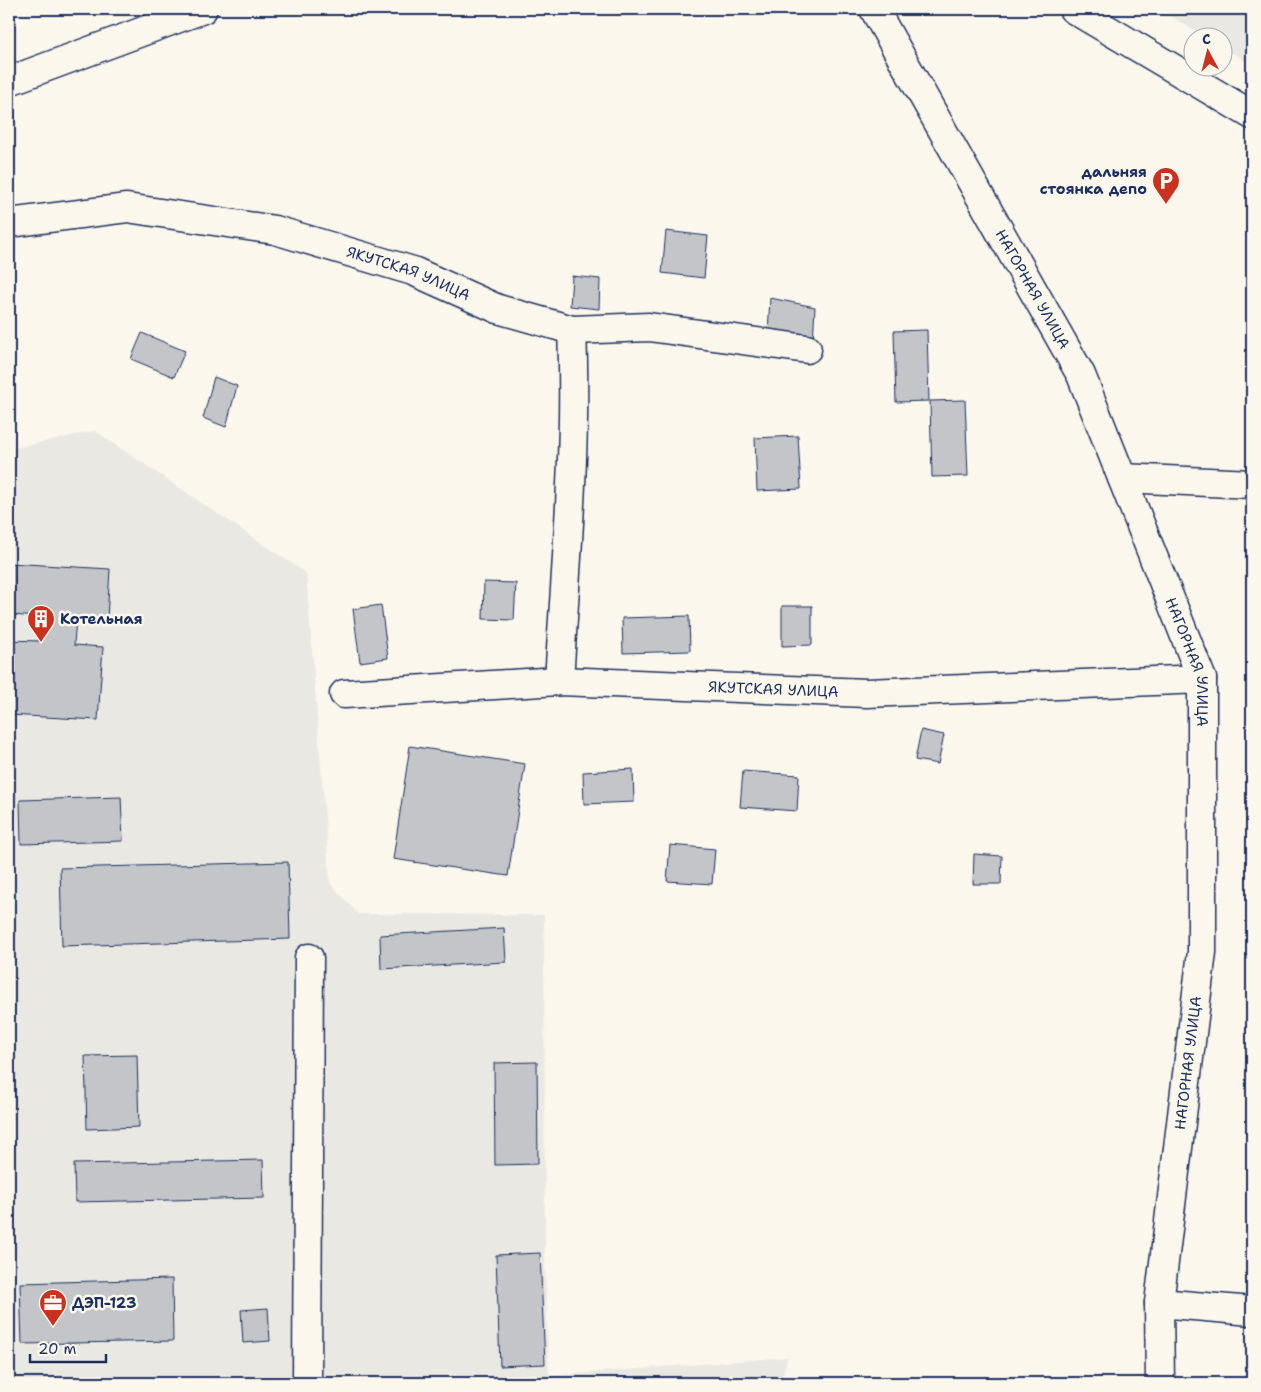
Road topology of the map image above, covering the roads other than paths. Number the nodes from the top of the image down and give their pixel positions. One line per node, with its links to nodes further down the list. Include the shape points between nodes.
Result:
1 (203, 9): 4 (street)
2 (874, 9): 9 (street, НАГОРНАЯ УЛИЦА, via 1081,375)
3 (1073, 9): 5 (street)
4 (9, 81)
5 (1252, 115)
6 (9, 223): 7 (street, ЯКУТСКАЯ УЛИЦА, via 128,208 275,230 412,271 498,309)
7 (572, 330): 8 (street, ЯКУТСКАЯ УЛИЦА, via 650,327); 12 (street, via 572,455)
8 (807, 349)
9 (1122, 478): 10 (street); 11 (street, НАГОРНАЯ УЛИЦА)
10 (1252, 484)
11 (1202, 679): 12 (street, ЯКУТСКАЯ УЛИЦА, via 867,693); 15 (street, НАГОРНАЯ УЛИЦА, via 1202,952)
12 (559, 681): 13 (street, ЯКУТСКАЯ УЛИЦА)
13 (344, 694)
14 (309, 958): 17 (street)
15 (1159, 1303): 16 (street); 18 (street, НАГОРНАЯ УЛИЦА)
16 (1252, 1311)
17 (307, 1383)
18 (1160, 1383)

